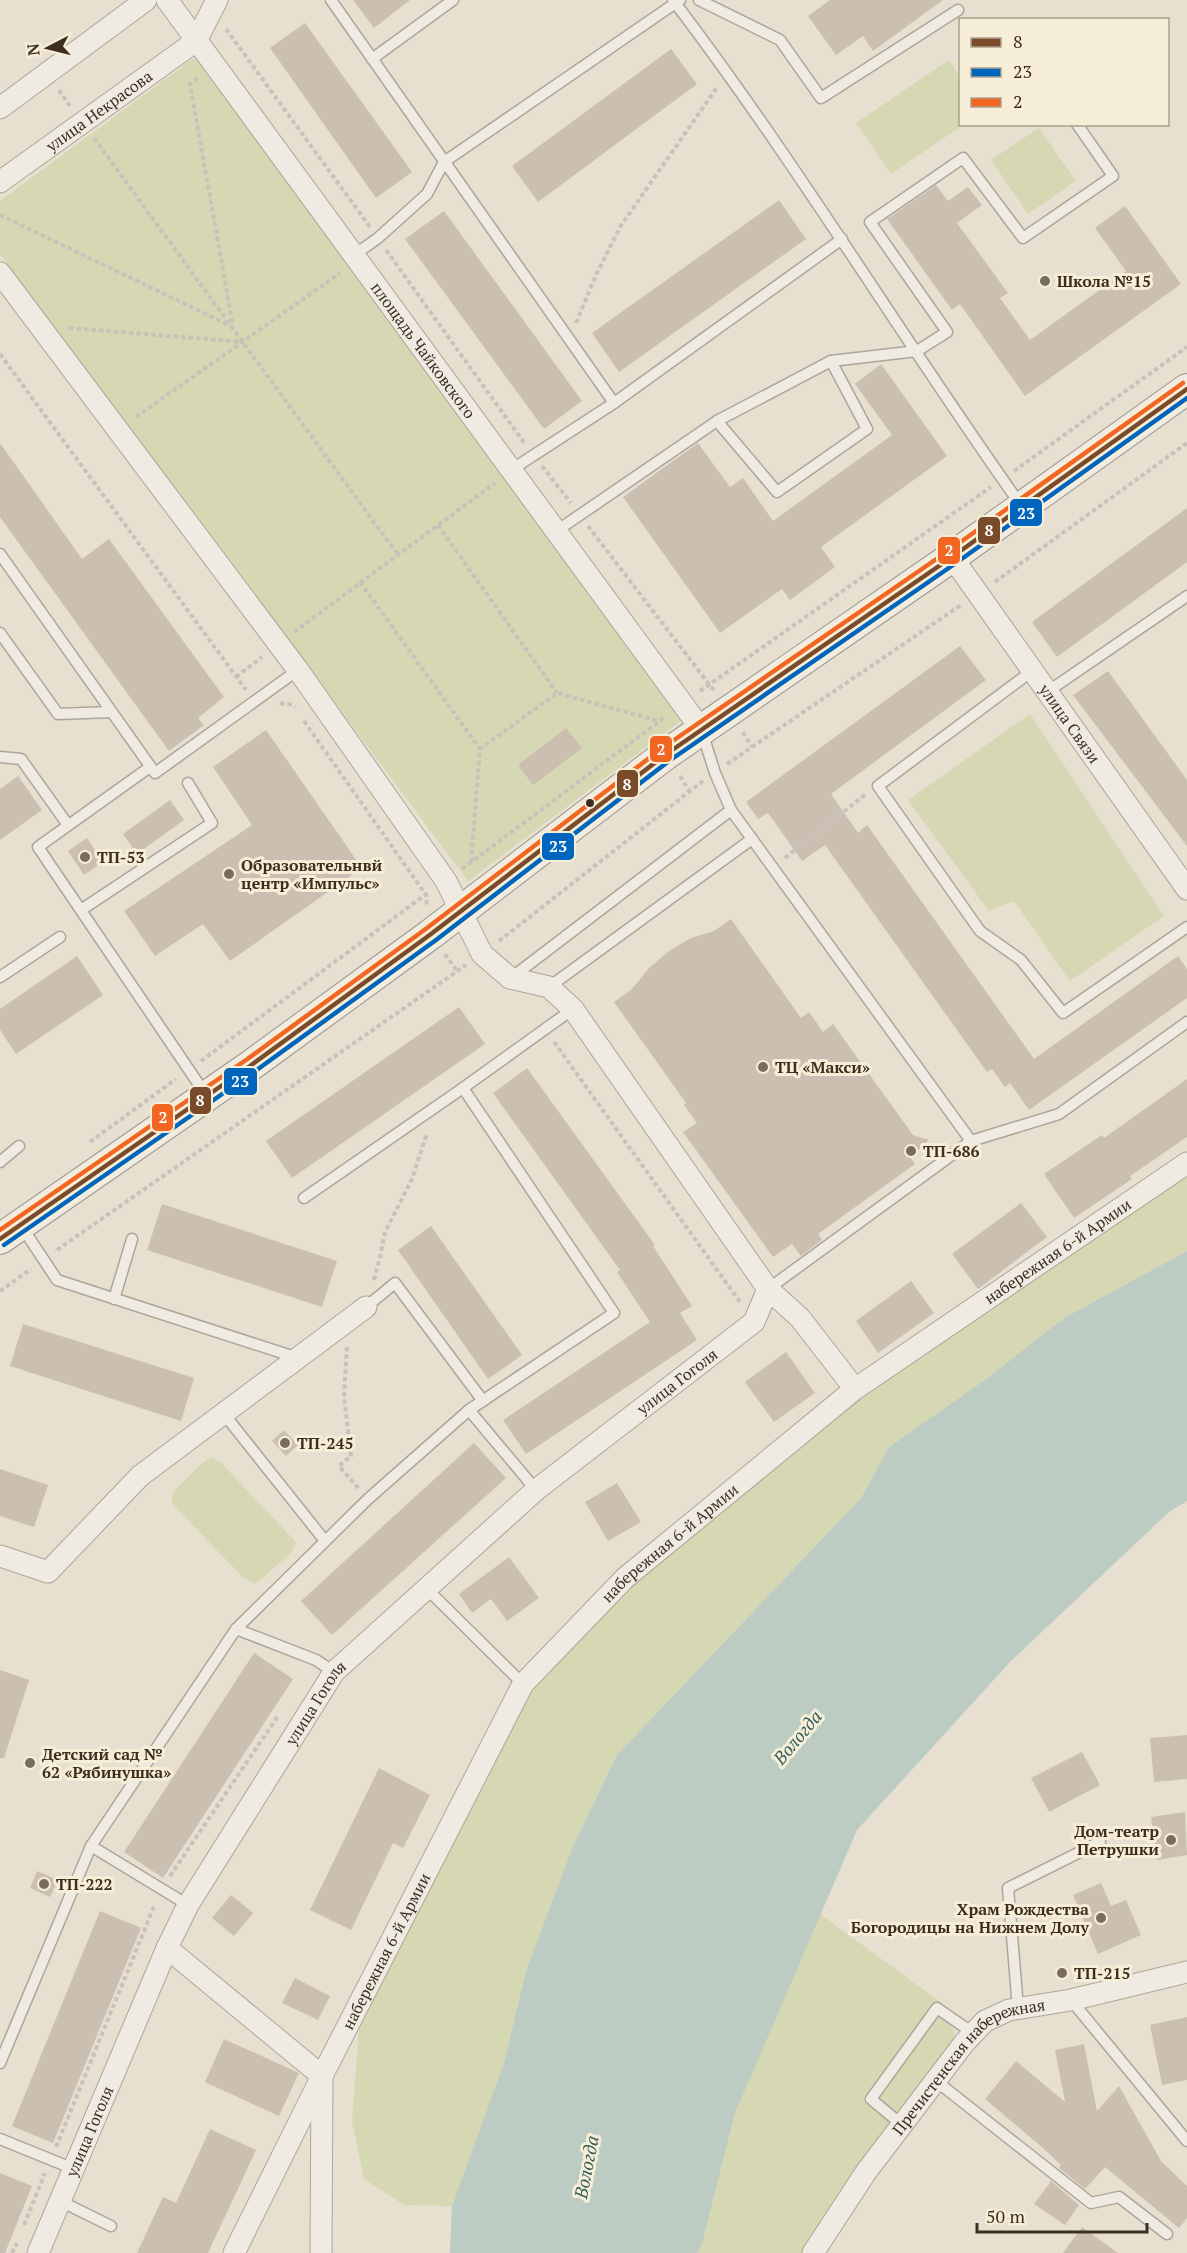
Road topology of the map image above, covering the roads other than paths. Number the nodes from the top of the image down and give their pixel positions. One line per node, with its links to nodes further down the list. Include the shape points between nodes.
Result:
1 (146, 0): 11 (street)
2 (166, 0): 9 (street, площадь Чайковского)
3 (331, 0): 10 (lane)
4 (453, 0): 10 (lane)
5 (699, 0): 8 (lane, via 780,39 821,98)
6 (676, 1): 13 (lane); 15 (lane)
7 (214, 5): 9 (street)
8 (958, 10)
9 (196, 40): 14 (street, улица Некрасова); 16 (street, площадь Чайковского)
10 (372, 59): 13 (lane)
11 (0, 108)
12 (1078, 126): 18 (lane, via 1113,176 1023,238 963,158 870,222 947,332)
13 (444, 162): 16 (lane, via 427,194); 21 (lane)
14 (0, 182)
15 (842, 239): 18 (lane); 21 (lane)
16 (354, 255): 23 (street, площадь Чайковского)
17 (0, 273): 30 (street)
18 (917, 351): 19 (lane); 24 (lane)
19 (831, 361): 22 (lane); 22 (lane, via 867,429 777,492)
20 (1187, 389): 24 (street)
21 (614, 403): 23 (lane)
22 (717, 421): 25 (lane)
23 (512, 470): 25 (street, площадь Чайковского)
24 (1022, 507): 27 (street)
25 (555, 532): 34 (street, площадь Чайковского)
26 (0, 554): 33 (lane)
27 (952, 557): 31 (street, улица Связи); 34 (street)
28 (1187, 596): 32 (lane)
29 (0, 633): 33 (lane, via 58,714)
30 (298, 670): 36 (lane, via 155,773); 43 (street, via 446,881)
31 (1032, 670): 32 (street, улица Связи); 44 (lane, via 878,786 980,931 1021,960 1063,1013)
32 (1047, 692): 41 (street, улица Связи)
33 (111, 712): 36 (lane)
34 (701, 729): 38 (lane); 43 (street)
35 (0, 757): 39 (lane, via 21,759)
36 (150, 767): 39 (lane)
37 (188, 783): 42 (lane, via 212,823)
38 (731, 810): 40 (lane); 47 (lane)
39 (68, 825): 42 (lane, via 38,847)
40 (752, 839): 48 (lane); 53 (lane)
41 (1187, 889)
42 (81, 910): 52 (lane)
43 (460, 912): 47 (street, via 482,954); 52 (street)
44 (1187, 927)
45 (60, 937): 46 (lane)
46 (0, 978)
47 (510, 978): 48 (street)
48 (549, 987): 49 (street)
49 (573, 1009): 51 (lane); 60 (street)
50 (1187, 1022): 53 (lane, via 1059,1114)
51 (463, 1088): 57 (lane); 65 (lane, via 614,1313)
52 (206, 1096): 58 (street)
53 (971, 1141): 60 (lane)
54 (20, 1146): 55 (lane)
55 (0, 1162)
56 (1187, 1163): 64 (street, набережная 6-й Армии)
57 (304, 1198)
58 (10, 1232): 61 (lane, via 44,1259 57,1280)
59 (132, 1239): 61 (lane)
60 (768, 1289): 64 (street, via 800,1318); 68 (street, улица Гоголя, via 754,1322)
61 (114, 1299): 63 (lane)
62 (366, 1307): 63 (street); 65 (lane, via 395,1283)
63 (299, 1358): 67 (street)
64 (855, 1389): 74 (street, набережная 6-й Армии, via 625,1578)
65 (483, 1401): 66 (lane)
66 (470, 1410): 68 (lane); 69 (lane)
67 (224, 1414): 69 (lane); 70 (street, via 140,1476 48,1572)
68 (536, 1490): 71 (street, улица Гоголя)
69 (325, 1541): 72 (lane)
70 (0, 1556)
71 (427, 1589): 73 (street, улица Гоголя); 74 (lane)
72 (236, 1629): 73 (lane, via 316,1660); 76 (lane)
73 (334, 1672): 77 (street, улица Гоголя)
74 (523, 1684): 84 (street, набережная 6-й Армии)
75 (1100, 1842): 81 (lane, via 1008,1888)
76 (91, 1846): 77 (lane); 83 (lane)
77 (188, 1905): 78 (street, улица Гоголя)
78 (167, 1948): 84 (street); 89 (street, улица Гоголя)
79 (1187, 1972): 80 (street, Пречистенская набережная)
80 (1071, 2000): 81 (street, Пречистенская набережная); 88 (lane)
81 (1018, 2008): 82 (street, Пречистенская набережная, via 985,2021)
82 (973, 2033): 85 (street, Пречистенская набережная); 86 (lane, via 937,2008 871,2099)
83 (0, 2063)
84 (322, 2076): 94 (street, набережная 6-й Армии); 95 (street, набережная 6-й Армии)
85 (936, 2081): 86 (street, Пречистенская набережная); 92 (lane, via 1090,2203 1119,2197)
86 (902, 2125): 96 (street, Пречистенская набережная)
87 (0, 2139): 89 (lane)
88 (1187, 2141)
89 (74, 2169): 90 (street, улица Гоголя)
90 (60, 2201): 91 (lane); 93 (street, улица Гоголя)
91 (111, 2226)
92 (1167, 2234)
93 (38, 2253)
94 (234, 2253)
95 (321, 2253)
96 (813, 2253)

